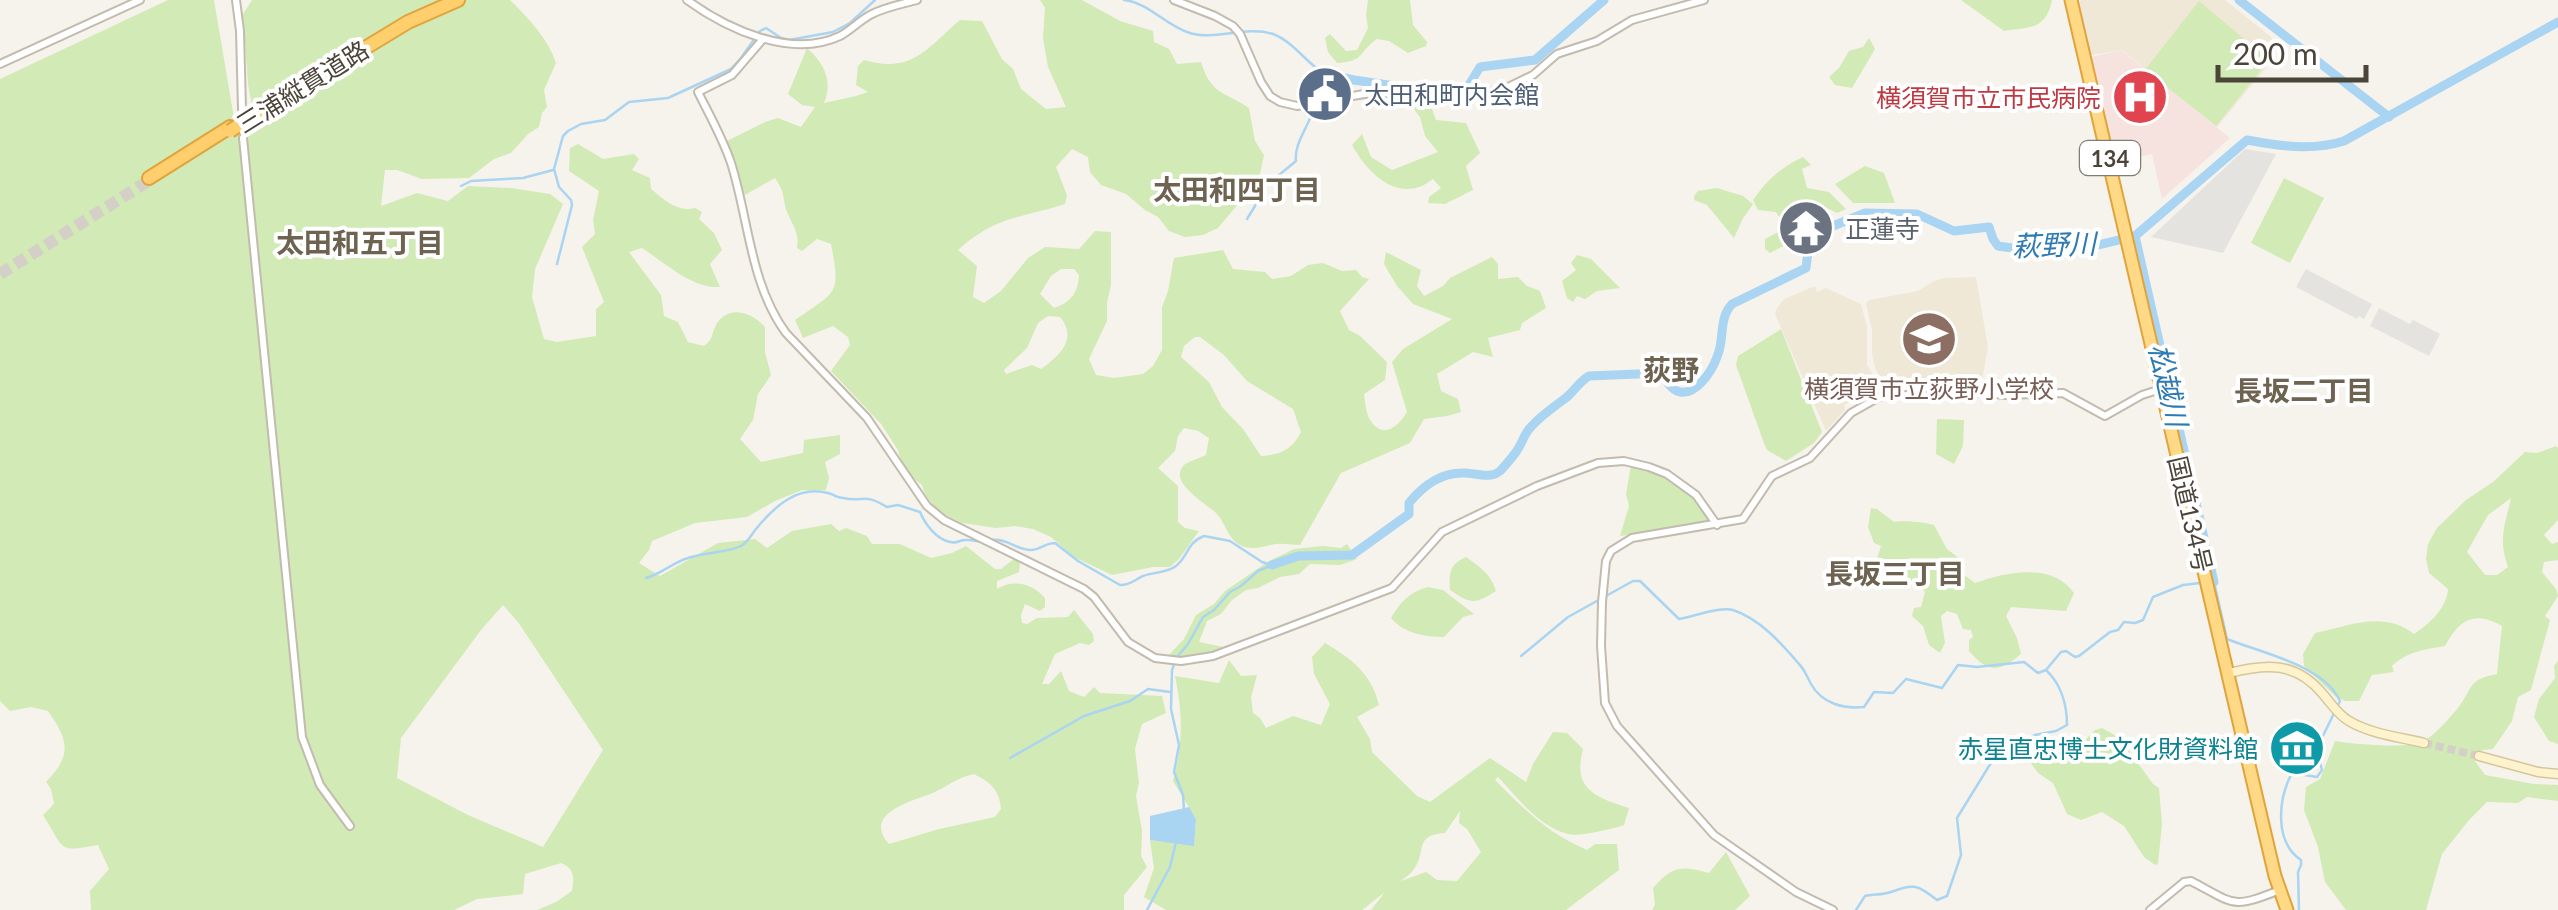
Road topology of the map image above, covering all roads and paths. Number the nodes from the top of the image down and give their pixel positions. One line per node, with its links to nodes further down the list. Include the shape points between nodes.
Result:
1 (140, 0): 11 (street)
2 (236, 0): 13 (street)
3 (449, 0): 12 (highway, 三浦縦貫道路)
4 (458, 0): 12 (highway, 三浦縦貫道路)
5 (688, 0): 10 (street)
6 (916, 0): 10 (street, via 872,14 840,36 800,45)
7 (1174, 0): 8 (street, via 1232,26 1270,96 1297,106 1383,93 1454,99 1507,88 1560,53 1632,20)
8 (1704, 0)
9 (2072, 0): 16 (highway, 国道134号 / 134)
10 (763, 40): 17 (street, via 732,75 698,92 732,165 763,293 776,319 866,418 936,514 1084,589 1138,650 1165,660 1214,656 1392,588 1442,532 1598,463 1624,461 1667,474 1696,495)
11 (0, 64)
12 (329, 67): 13 (highway, 三浦縦貫道路)
13 (249, 113): 15 (highway, 三浦縦貫道路, bridge)
14 (243, 138): 22 (street, via 302,738 320,785)
15 (150, 179)
16 (2162, 389): 17 (street, via 2105,416 2063,393 1897,387 1851,413 1806,462 1768,480 1744,519); 18 (highway, 国道134号 / 134)
17 (1717, 525): 24 (street, via 1632,538 1611,551 1602,602 1608,711 1714,835 1782,884)
18 (2229, 673): 19 (main road, via 2287,669 2304,676 2340,715 2372,731); 23 (highway, 国道134号 / 134)
19 (2424, 743)
20 (2479, 756): 21 (main road)
21 (2558, 774)
22 (350, 826)
23 (2280, 890): 25 (street, via 2238,904 2184,882); 26 (highway, 国道134号 / 134)
24 (1834, 910)
25 (2150, 910)
26 (2287, 910)

